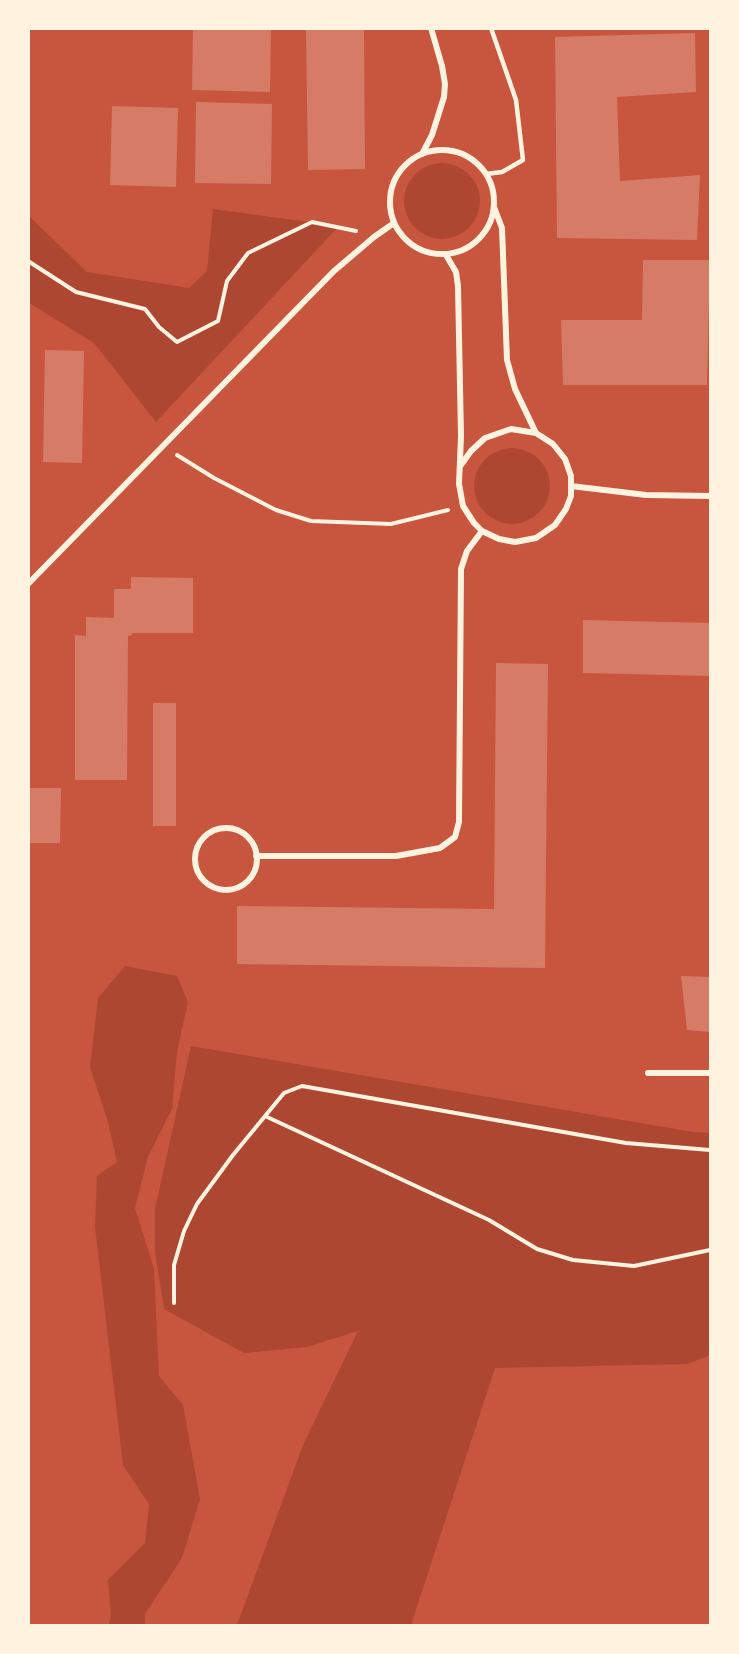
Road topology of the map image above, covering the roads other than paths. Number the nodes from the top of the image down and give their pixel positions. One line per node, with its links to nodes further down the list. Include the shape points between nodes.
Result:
1 (431, 28): 3 (street, via 444,90)
2 (491, 28): 4 (lane, via 516,100 523,160 502,172)
3 (422, 154): 4 (street, via 450,150 476,163); 6 (street, via 397,175 391,190)
4 (486, 174): 5 (street)
5 (494, 207): 7 (street, via 490,221 471,245); 8 (street, via 502,228 507,360 515,389)
6 (394, 223): 7 (street, via 413,246); 13 (street, via 334,272)
7 (446, 255): 9 (street, via 456,272 458,286)
8 (536, 433): 9 (street, via 511,429 485,438); 10 (street, via 553,444 565,459)
9 (460, 465): 12 (street, via 463,506)
10 (571, 486): 11 (street, via 636,494); 12 (street, via 566,509 555,525 536,538 515,542)
11 (711, 496)
12 (482, 531): 14 (street, via 467,551 461,569 459,822 455,837 440,848 396,856)
13 (28, 584)
14 (256, 856): 14 (street, via 248,838 221,828 198,845 195,865 205,882 225,890 244,884 255,867)
15 (648, 1073): 16 (street)
16 (711, 1074)

